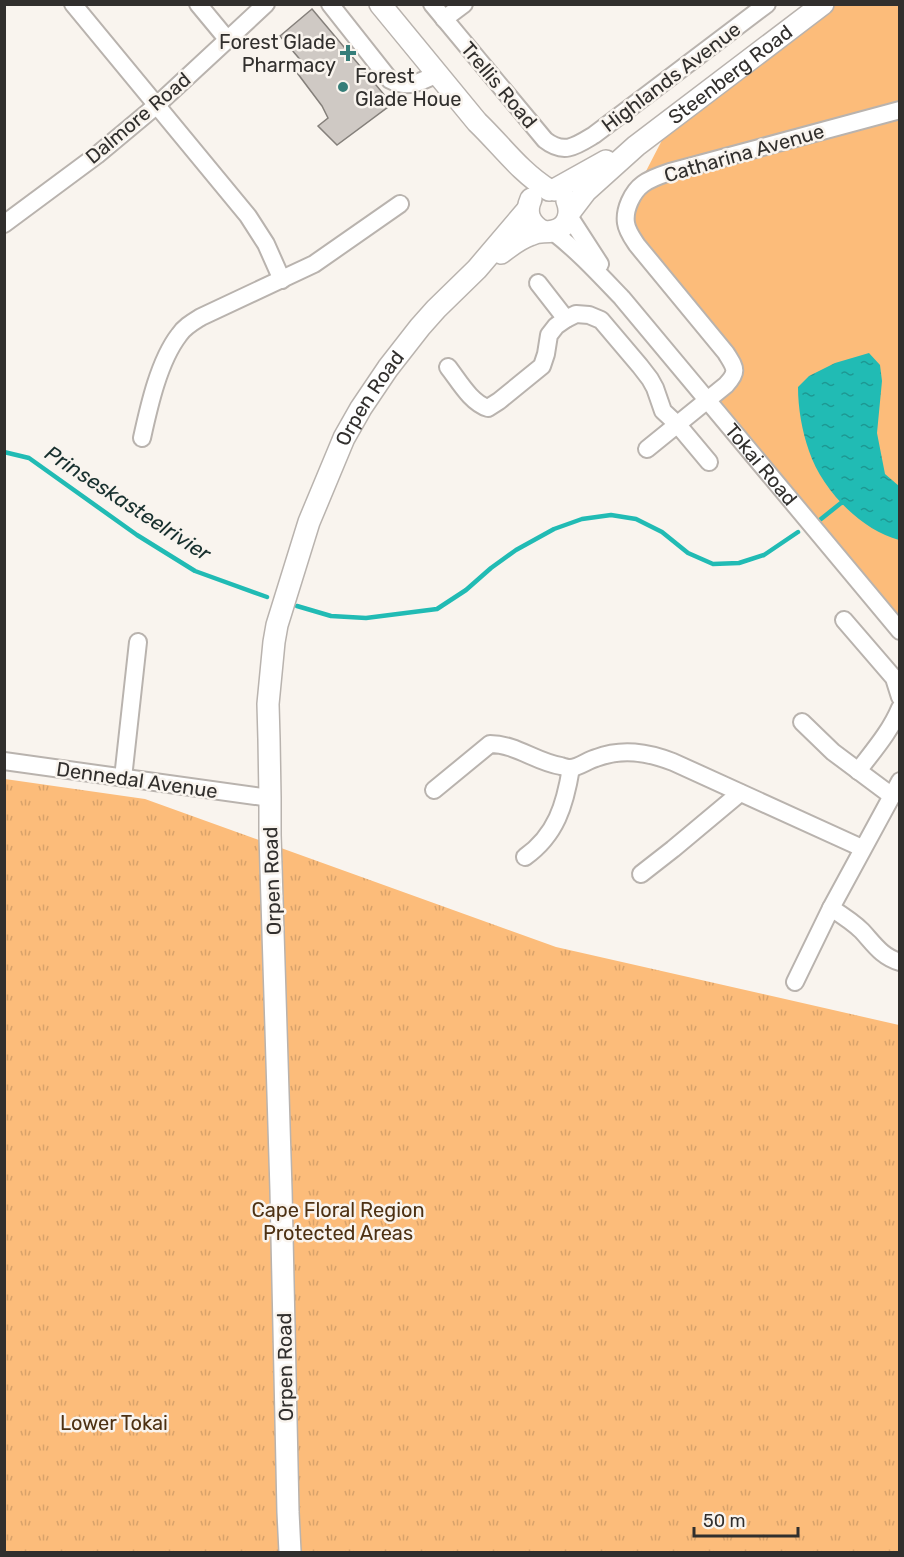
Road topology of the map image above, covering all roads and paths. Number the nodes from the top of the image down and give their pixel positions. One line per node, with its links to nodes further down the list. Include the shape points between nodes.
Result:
1 (72, 4): 13 (street)
2 (198, 4): 11 (street)
3 (266, 4): 11 (street, Dalmore Road)
4 (330, 4): 12 (street, via 390,81 409,85)
5 (380, 4): 12 (main road)
6 (432, 4): 10 (street, Trellis Road)
7 (464, 4): 10 (street)
8 (767, 4): 16 (street, Highlands Avenue)
9 (823, 4): 17 (main road, Steenberg Road)
10 (444, 19): 16 (street, Trellis Road, via 545,140 554,147)
11 (227, 39): 13 (street, Dalmore Road)
12 (437, 74): 15 (main road)
13 (157, 105): 22 (street, Dalmore Road); 25 (street, via 257,229)
14 (900, 110): 30 (street, Catharina Avenue, via 670,172 650,180 635,193 626,213 626,224 636,245 733,365 734,377)
15 (477, 122): 18 (main road, via 516,165); 20 (main road)
16 (574, 146)
17 (636, 146): 18 (main road, Steenberg Road); 21 (main road, Steenberg Road, via 586,191)
18 (552, 190): 20 (main road, via 538,192); 21 (main road, via 565,197)
19 (400, 204): 25 (street, via 314,264)
20 (528, 207): 23 (main road, via 531,222); 24 (main road, Orpen Road)
21 (570, 214): 23 (main road, via 559,229); 27 (street, Tokai Road)
22 (4, 224)
23 (547, 231): 24 (main road, Orpen Road, via 518,241); 27 (street, Tokai Road, via 575,250)
24 (477, 269): 47 (main road, Orpen Road, via 420,327 371,393 344,438 309,522 274,642 268,704)
25 (282, 280): 32 (street, via 201,317 180,333 162,369)
26 (538, 283): 28 (street)
27 (622, 298): 30 (street, Tokai Road)
28 (566, 319): 29 (street, via 549,335 542,366 493,406 480,405); 31 (street, via 583,314 601,320 650,379 663,411)
29 (448, 368)
30 (707, 401): 31 (street); 36 (street, Tokai Road)
31 (678, 425): 33 (street); 34 (street)
32 (142, 438)
33 (647, 449)
34 (709, 462)
35 (844, 620): 38 (street, via 894,678)
36 (900, 631)
37 (138, 642): 44 (street)
38 (900, 697)
39 (900, 708): 43 (street)
40 (802, 722): 43 (street, via 832,753)
41 (4, 761): 44 (street, Dennedal Avenue)
42 (571, 768): 45 (street, via 501,744 490,744); 46 (street, via 607,754 642,752); 50 (street, via 565,799 552,832)
43 (858, 771): 48 (street)
44 (123, 778): 47 (street, Dennedal Avenue)
45 (434, 790)
46 (740, 793): 49 (street); 51 (street)
47 (270, 798): 55 (main road, Orpen Road)
48 (894, 799): 49 (street)
49 (862, 848): 52 (street)
50 (525, 857)
51 (640, 874)
52 (831, 908): 53 (street, via 854,924 877,949); 54 (street)
53 (900, 962)
54 (795, 982)
55 (290, 1552)

